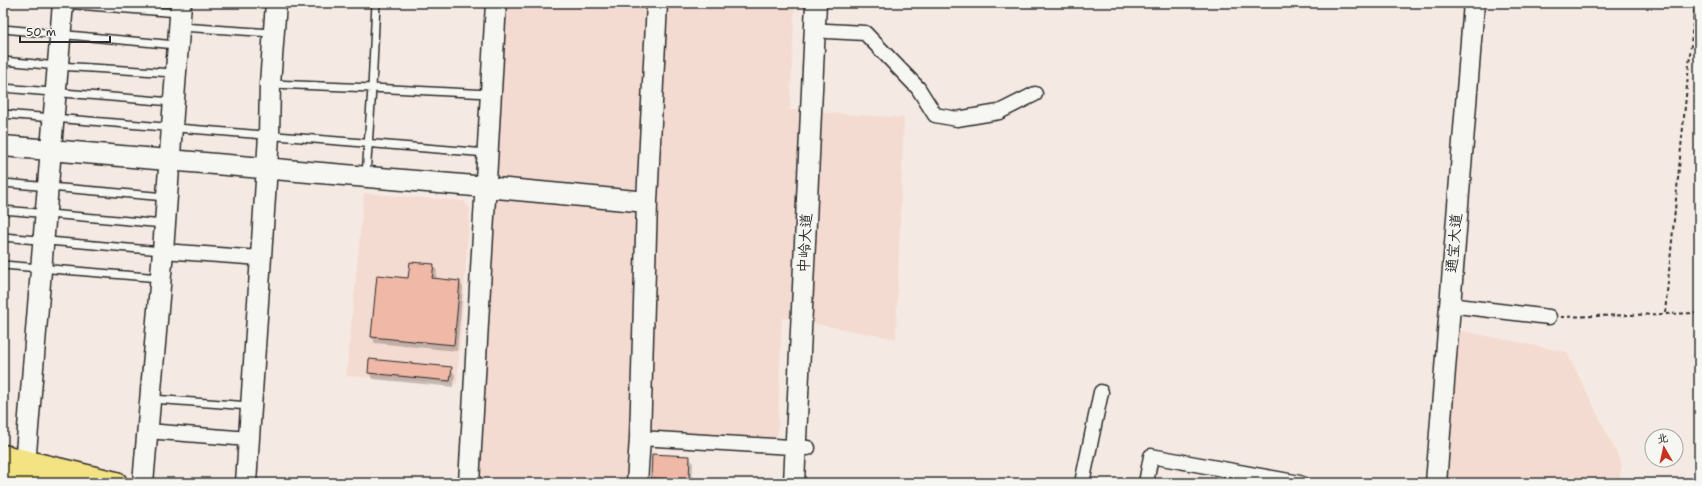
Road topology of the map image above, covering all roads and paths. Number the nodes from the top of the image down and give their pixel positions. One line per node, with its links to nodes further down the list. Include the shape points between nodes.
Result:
1 (63, 3): 11 (lane); 14 (street)
2 (272, 3): 3 (lane)
3 (276, 3): 15 (street)
4 (376, 3): 21 (lane)
5 (496, 3): 23 (street)
6 (657, 3): 41 (street)
7 (816, 3): 62 (street, 中岭大道)
8 (828, 3): 13 (street, 中岭大道)
9 (1474, 3): 52 (street, 通宝大道)
10 (1695, 3): 53 (path)
11 (179, 22): 14 (lane); 15 (lane); 18 (street)
12 (3, 29): 14 (lane)
13 (827, 31): 24 (street, via 865,33 918,88 935,115 957,119 999,112); 62 (street, 中岭大道)
14 (61, 34): 17 (street)
15 (275, 34): 19 (street)
16 (3, 61): 17 (lane)
17 (58, 66): 18 (lane); 22 (street)
18 (176, 73): 25 (street)
19 (270, 84): 21 (lane); 29 (street)
20 (3, 88): 22 (lane)
21 (372, 88): 23 (lane); 30 (lane)
22 (56, 92): 25 (lane); 27 (street)
23 (491, 94): 33 (street)
24 (1035, 94)
25 (174, 102): 28 (street)
26 (3, 114): 27 (lane)
27 (54, 118): 28 (lane); 32 (street)
28 (172, 128): 29 (lane); 34 (street)
29 (269, 136): 30 (lane); 35 (street)
30 (368, 144): 33 (lane); 36 (lane)
31 (3, 146): 32 (street)
32 (52, 149): 34 (street); 38 (street)
33 (488, 153): 39 (street)
34 (170, 159): 35 (street); 40 (street)
35 (267, 168): 36 (street); 48 (street)
36 (366, 176): 39 (street)
37 (3, 183): 38 (lane)
38 (48, 187): 40 (lane); 43 (street)
39 (486, 187): 41 (street); 71 (street)
40 (167, 197): 44 (street)
41 (647, 202): 60 (street)
42 (3, 210): 43 (lane)
43 (46, 214): 44 (lane); 46 (street)
44 (165, 224): 47 (street)
45 (3, 237): 46 (lane)
46 (44, 241): 47 (lane); 50 (street)
47 (163, 251): 48 (street); 51 (street)
48 (261, 258): 58 (street)
49 (3, 265): 50 (lane)
50 (42, 268): 51 (lane); 66 (street)
51 (161, 278): 57 (street)
52 (1449, 305): 55 (street); 78 (street, 通宝大道)
53 (1665, 313): 54 (path); 55 (path)
54 (1699, 313)
55 (1550, 317)
56 (1101, 392): 75 (street)
57 (150, 398): 58 (lane); 59 (street)
58 (251, 406): 61 (street)
59 (147, 431): 61 (street); 69 (street)
60 (640, 438): 62 (street); 72 (street)
61 (249, 439): 70 (street)
62 (802, 448): 73 (street, 中岭大道); 74 (street, 中岭大道)
63 (3, 456): 68 (main road)
64 (3, 474): 67 (main road)
65 (1240, 478): 76 (street, via 1151,456); 77 (street)
66 (24, 483)
67 (41, 483)
68 (116, 483)
69 (143, 483)
70 (246, 483)
71 (469, 483)
72 (637, 483)
73 (794, 483)
74 (806, 483)
75 (1082, 483)
76 (1146, 483)
77 (1300, 483)
78 (1436, 483)

